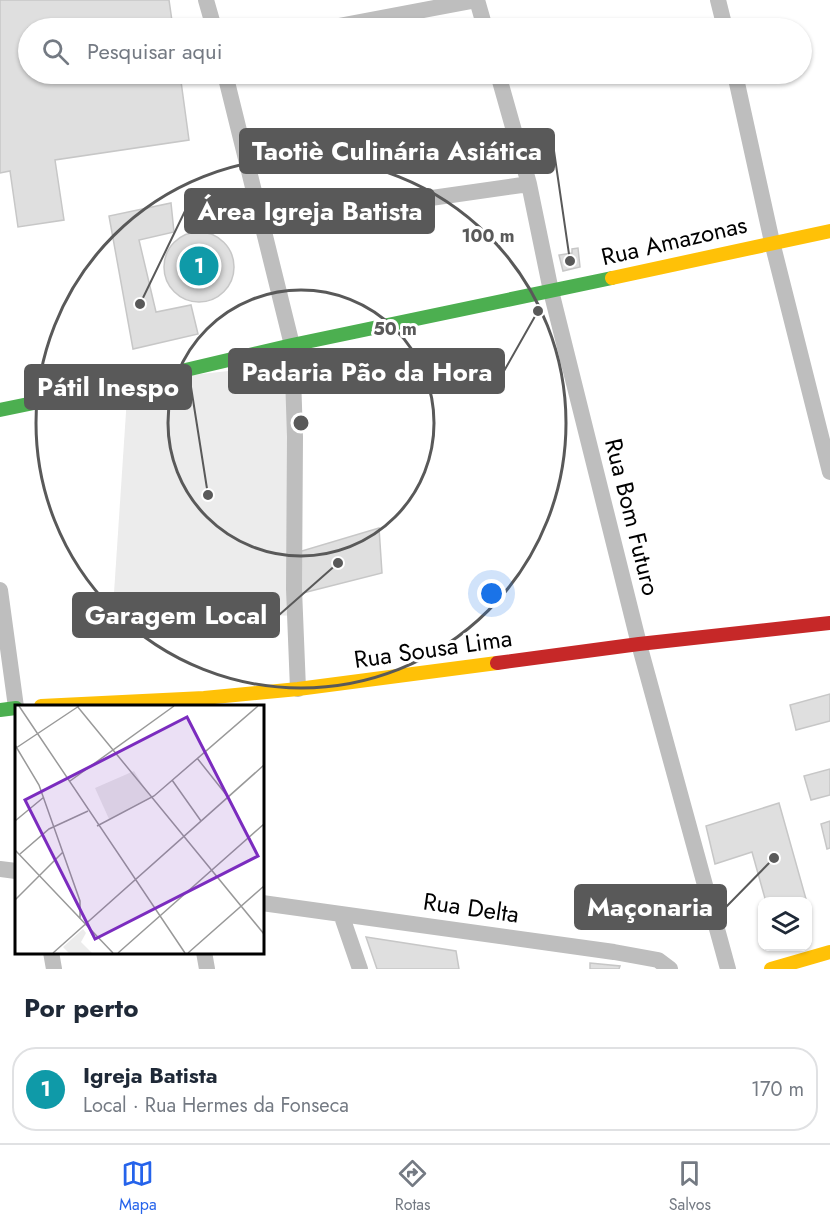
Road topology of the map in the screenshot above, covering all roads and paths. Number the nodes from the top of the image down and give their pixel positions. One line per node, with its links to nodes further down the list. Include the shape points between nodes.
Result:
1 (206, 0): 4 (street)
2 (477, 0): 5 (street); 6 (street)
3 (718, 0): 7 (street)
4 (211, 18)
5 (381, 18)
6 (482, 18)
7 (722, 18)
8 (228, 84): 12 (street)
9 (501, 84): 11 (street, Rua Bom Futuro)
10 (737, 84): 14 (street)
11 (529, 184): 12 (street); 15 (street, Rua Bom Futuro)
12 (263, 222): 16 (street)
13 (830, 231): 14 (street, Rua Amazonas)
14 (772, 242): 15 (street, Rua Amazonas); 18 (street)
15 (551, 291): 16 (street, Rua Amazonas); 21 (street, Rua Bom Futuro)
16 (292, 345): 17 (street, Rua Amazonas); 22 (street)
17 (0, 410)
18 (830, 472)
19 (0, 590): 24 (street)
20 (830, 623): 21 (street, Rua Sousa Lima)
21 (639, 644): 22 (street, Rua Sousa Lima); 39 (street, Rua Bom Futuro)
22 (298, 689): 23 (street, Rua Sousa Lima)
23 (204, 702): 25 (street, Rua Sousa Lima)
24 (16, 705)
25 (82, 705)
26 (15, 708): 27 (street)
27 (0, 710)
28 (0, 869): 29 (street)
29 (15, 871)
30 (264, 903): 31 (street, Rua Delta)
31 (341, 914): 37 (street); 38 (street, Rua Delta, via 614,952 658,960)
32 (830, 952): 40 (street)
33 (51, 954): 35 (street)
34 (204, 954): 36 (street)
35 (54, 969)
36 (207, 969)
37 (360, 969)
38 (670, 969)
39 (728, 969)
40 (771, 969)

